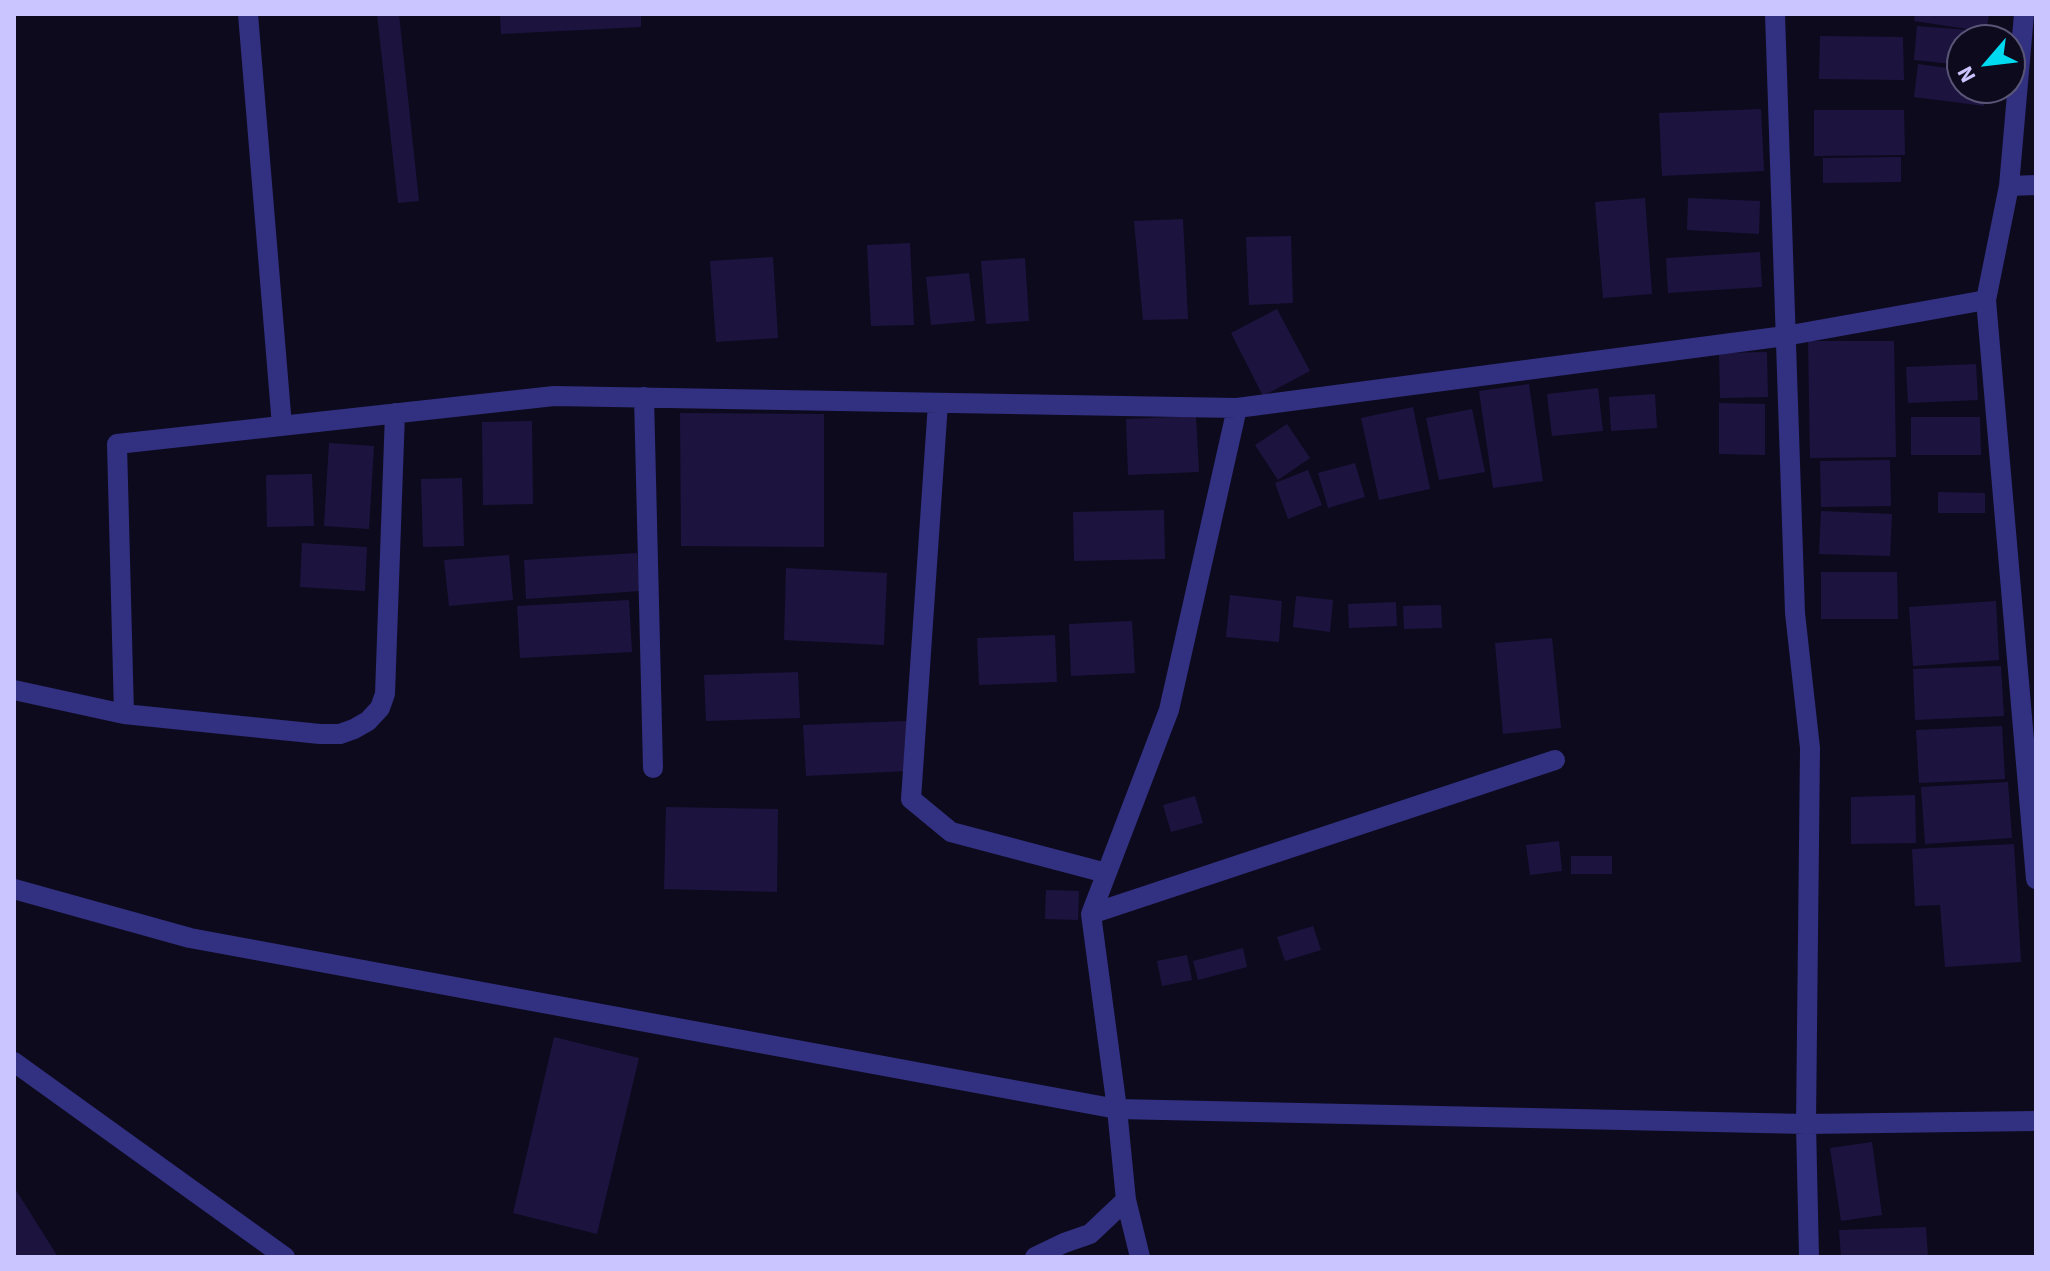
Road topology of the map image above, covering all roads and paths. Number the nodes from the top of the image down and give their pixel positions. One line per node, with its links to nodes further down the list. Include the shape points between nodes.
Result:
1 (248, 14): 12 (street)
2 (1775, 14): 7 (street)
3 (2024, 14): 5 (street)
4 (2036, 185): 5 (street)
5 (2009, 186): 6 (street)
6 (1986, 300): 7 (street); 18 (street)
7 (1785, 336): 10 (street); 24 (street, via 1795,613 1810,748)
8 (644, 397): 9 (street); 11 (street, via 554,396); 16 (street)
9 (938, 403): 10 (street); 17 (street, via 911,799 951,832)
10 (1237, 408): 17 (street, via 1169,710)
11 (395, 413): 12 (street); 14 (street, via 385,694 380,708 368,721 340,734)
12 (282, 426): 14 (street, via 117,444)
13 (14, 690): 14 (street)
14 (124, 714)
15 (1555, 760): 20 (street)
16 (653, 768)
17 (1106, 873): 20 (street)
18 (2036, 879)
19 (14, 889): 22 (street, via 190,938)
20 (1091, 914): 22 (street)
21 (14, 1062): 26 (street)
22 (1117, 1109): 24 (street); 25 (street)
23 (2036, 1121): 24 (street)
24 (1806, 1124): 29 (street)
25 (1126, 1200): 27 (street, via 1090,1234); 28 (street)
26 (285, 1257)
27 (1035, 1257)
28 (1140, 1257)
29 (1809, 1257)

